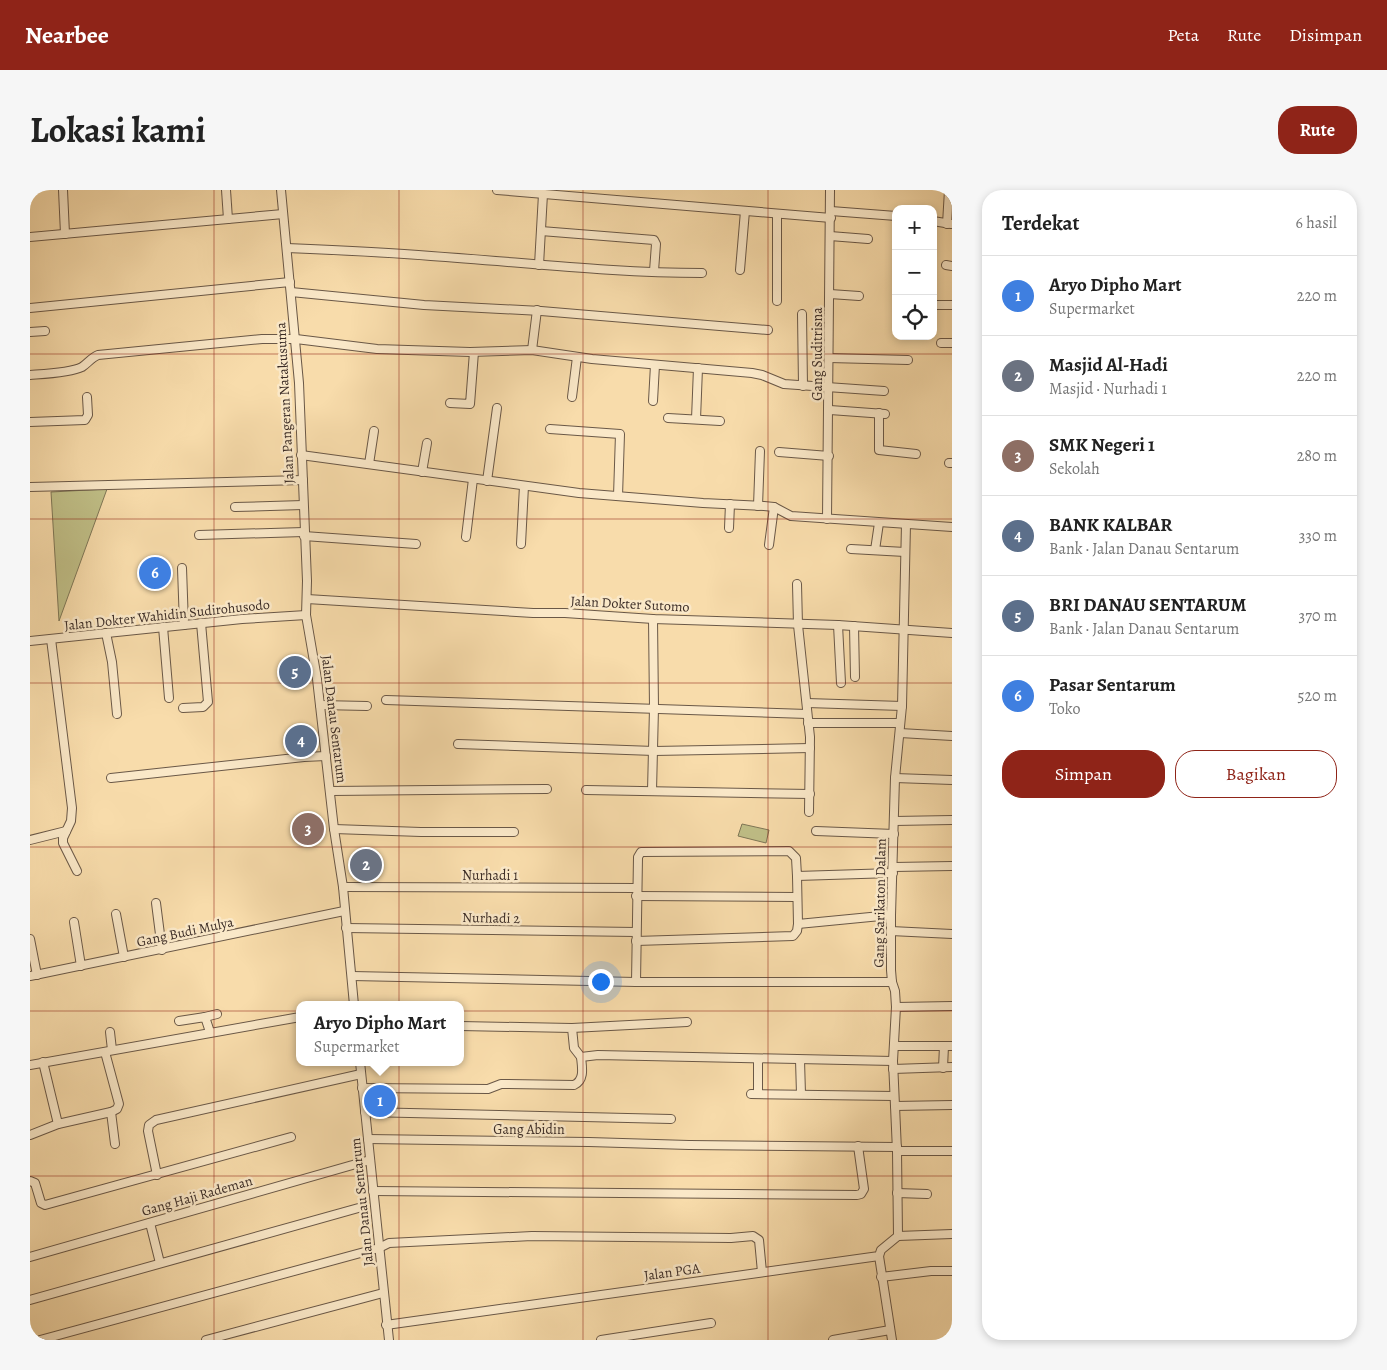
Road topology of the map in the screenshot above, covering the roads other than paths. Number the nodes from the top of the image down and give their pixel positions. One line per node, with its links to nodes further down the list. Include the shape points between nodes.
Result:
1 (63, 190): 17 (street)
2 (226, 190): 13 (street)
3 (282, 190): 9 (street, Jalan Pangeran Natakusuma)
4 (497, 190): 7 (street)
5 (830, 190): 11 (street, Gang Suditrisna)
6 (949, 190): 15 (street)
7 (543, 194): 8 (street); 16 (street)
8 (745, 211): 10 (street); 23 (street)
9 (283, 214): 13 (street); 21 (street, Jalan Pangeran Natakusuma)
10 (777, 214): 11 (street); 30 (street)
11 (831, 215): 12 (street); 18 (street, Gang Suditrisna)
12 (892, 216)
13 (228, 219): 17 (street)
14 (937, 222): 15 (street)
15 (950, 224)
16 (541, 231): 22 (street); 24 (street, via 654,240)
17 (65, 234): 19 (street)
18 (830, 236): 20 (street); 28 (street, Gang Suditrisna)
19 (30, 237)
20 (868, 239)
21 (287, 248): 22 (street); 26 (street, Jalan Pangeran Natakusuma)
22 (540, 265): 24 (street)
23 (740, 270)
24 (654, 271): 25 (street)
25 (702, 273)
26 (290, 282): 27 (street, Jalan Pangeran Natakusuma); 33 (street)
27 (291, 292): 34 (street, via 424,305); 39 (street, Jalan Pangeran Natakusuma)
28 (830, 294): 29 (street); 45 (street, Gang Suditrisna)
29 (859, 296)
30 (778, 301)
31 (937, 305): 32 (street)
32 (952, 305)
33 (30, 308)
34 (537, 310): 36 (street); 42 (street)
35 (802, 314): 50 (street)
36 (768, 330)
37 (45, 331): 38 (street)
38 (30, 332)
39 (296, 339): 43 (street, via 377,349); 49 (street, via 262,339 98,355 79,368); 69 (street, Jalan Pangeran Natakusuma)
40 (941, 343): 41 (street)
41 (952, 343)
42 (532, 350): 43 (street); 44 (street)
43 (474, 352): 56 (street, via 470,404)
44 (578, 357): 47 (street); 54 (street)
45 (829, 358): 46 (street); 51 (street, Gang Suditrisna)
46 (908, 360)
47 (655, 365): 48 (street); 55 (street)
48 (698, 368): 50 (street, via 759,374 778,383); 60 (street)
49 (30, 375)
50 (802, 386): 51 (street)
51 (830, 388): 52 (street); 58 (street, Gang Suditrisna)
52 (884, 392)
53 (88, 397): 62 (street, via 85,420)
54 (572, 397)
55 (653, 401)
56 (450, 403)
57 (497, 408): 75 (street)
58 (830, 410): 68 (street, via 882,414 879,450); 70 (street, Gang Suditrisna)
59 (668, 418): 60 (street)
60 (696, 419): 61 (street)
61 (720, 421)
62 (30, 422)
63 (550, 429): 78 (street, via 620,434)
64 (374, 431): 71 (street)
65 (427, 443): 72 (street)
66 (760, 451): 81 (street)
67 (779, 452): 70 (street)
68 (916, 454)
69 (301, 455): 71 (street); 74 (street, Jalan Pangeran Natakusuma)
70 (829, 456): 84 (street, Gang Suditrisna)
71 (369, 464): 72 (street)
72 (422, 472): 73 (street)
73 (472, 479): 75 (street); 91 (street)
74 (303, 480): 76 (street); 80 (street, Jalan Pangeran Natakusuma)
75 (488, 480): 77 (street)
76 (30, 486)
77 (524, 486): 78 (street); 93 (street)
78 (618, 496): 79 (street)
79 (730, 504): 81 (street); 88 (street)
80 (303, 505): 82 (street); 89 (street, Jalan Pangeran Natakusuma)
81 (758, 506): 83 (street)
82 (235, 507)
83 (774, 507): 84 (street, via 788,515); 94 (street)
84 (827, 519): 85 (street)
85 (878, 523): 86 (street); 96 (street)
86 (906, 524): 87 (street); 97 (street, Gang Sarikaton Dalam)
87 (952, 527)
88 (729, 528)
89 (304, 534): 90 (street); 92 (street); 100 (street, Jalan Pangeran Natakusuma)
90 (199, 535)
91 (466, 537)
92 (416, 544)
93 (521, 544)
94 (769, 545)
95 (851, 549): 96 (street)
96 (875, 550): 97 (street)
97 (905, 552): 109 (street, Gang Sarikaton Dalam)
98 (182, 568): 104 (street)
99 (798, 584): 105 (street)
100 (307, 600): 101 (street, Jalan Pangeran Natakusuma); 102 (street, Jalan Dokter Sutomo)
101 (306, 615): 103 (street, Jalan Dokter Wahidin Sudirohusodo); 119 (street, Jalan Danau Sentarum)
102 (653, 619): 105 (street, Jalan Dokter Sutomo); 123 (street)
103 (201, 624): 104 (street, Jalan Dokter Wahidin Sudirohusodo); 122 (street, via 208,702 205,706)
104 (184, 625): 108 (street, Jalan Dokter Wahidin Sudirohusodo)
105 (798, 625): 106 (street, Jalan Dokter Sutomo); 118 (street)
106 (838, 625): 107 (street, Jalan Dokter Sutomo); 115 (street)
107 (854, 626): 109 (street, Jalan Dokter Sutomo); 114 (street)
108 (163, 627): 110 (street, Jalan Dokter Wahidin Sudirohusodo); 116 (street)
109 (902, 631): 111 (street, Jalan Dokter Sutomo); 121 (street, Gang Sarikaton Dalam)
110 (106, 633): 112 (street, Jalan Dokter Wahidin Sudirohusodo); 124 (street)
111 (952, 633)
112 (51, 639): 113 (street, Jalan Dokter Wahidin Sudirohusodo); 145 (street, via 72,808)
113 (30, 641)
114 (855, 677)
115 (841, 683)
116 (169, 698)
117 (386, 700): 123 (street)
118 (807, 703): 121 (street); 125 (street)
119 (320, 705): 120 (street); 132 (street, Jalan Danau Sentarum)
120 (367, 706)
121 (902, 706): 126 (street, Gang Sarikaton Dalam)
122 (183, 708)
123 (654, 708): 125 (street); 131 (street)
124 (118, 714)
125 (807, 719): 126 (street); 130 (street)
126 (900, 723): 127 (street, Gang Sarikaton Dalam)
127 (900, 733): 128 (street); 134 (street, Gang Sarikaton Dalam)
128 (952, 736)
129 (458, 744): 131 (street)
130 (810, 748): 131 (street); 140 (street)
131 (654, 750): 139 (street)
132 (326, 756): 133 (street); 138 (street, Jalan Danau Sentarum)
133 (111, 778)
134 (895, 778): 135 (street); 143 (street, Gang Sarikaton Dalam)
135 (952, 780)
136 (547, 789): 138 (street)
137 (586, 790): 139 (street)
138 (330, 791): 144 (street, Jalan Danau Sentarum)
139 (652, 791): 140 (street)
140 (810, 794): 141 (street)
141 (809, 812)
142 (952, 820): 143 (street)
143 (894, 821): 148 (street, Gang Sarikaton Dalam)
144 (334, 829): 147 (street); 154 (street, Jalan Danau Sentarum)
145 (66, 831): 149 (street); 152 (street, via 63,843)
146 (816, 831): 148 (street)
147 (514, 832)
148 (894, 834): 151 (street, Gang Sarikaton Dalam)
149 (30, 840)
150 (952, 866): 151 (street)
151 (893, 870): 153 (street); 160 (street, Gang Sarikaton Dalam)
152 (78, 871)
153 (797, 876): 155 (street, via 796,858 789,852 642,852 638,855); 156 (street)
154 (343, 888): 155 (street, Nurhadi 1); 158 (street, Jalan Danau Sentarum)
155 (636, 892): 156 (street, Nurhadi 1); 165 (street)
156 (796, 896): 162 (street)
157 (156, 903): 169 (street)
158 (344, 911): 163 (street, Jalan Danau Sentarum); 169 (street, Gang Budi Mulya)
159 (116, 914): 170 (street)
160 (891, 915): 162 (street); 164 (street, Gang Sarikaton Dalam)
161 (74, 922): 171 (street)
162 (798, 924): 168 (street, via 795,934 789,937)
163 (346, 928): 165 (street, Nurhadi 2); 173 (street, Jalan Danau Sentarum)
164 (892, 931): 166 (street); 175 (street, Gang Sarikaton Dalam)
165 (636, 932): 168 (street)
166 (952, 934)
167 (30, 939): 172 (street)
168 (636, 941): 174 (street)
169 (162, 950): 170 (street, Gang Budi Mulya)
170 (124, 957): 171 (street, Gang Budi Mulya)
171 (81, 966): 172 (street, Gang Budi Mulya)
172 (34, 976)
173 (352, 976): 174 (street); 176 (street, Jalan Danau Sentarum)
174 (636, 982): 175 (street)
175 (892, 982): 178 (street, Gang Sarikaton Dalam)
176 (354, 1001)
177 (952, 1006): 178 (street)
178 (896, 1007): 188 (street, Gang Sarikaton Dalam)
179 (217, 1014): 180 (street)
180 (205, 1017): 182 (street); 187 (street)
181 (296, 1018): 187 (street)
182 (179, 1021)
183 (687, 1022): 185 (street)
184 (464, 1026): 185 (street)
185 (572, 1028): 191 (street, via 574,1048)
186 (110, 1032): 190 (street)
187 (210, 1032): 190 (street)
188 (895, 1046): 189 (street); 196 (street, Gang Sarikaton Dalam)
189 (948, 1046): 199 (street)
190 (109, 1051): 194 (street); 206 (street, via 119,1104)
191 (581, 1056): 192 (street); 201 (street, via 582,1077 574,1085 501,1084 488,1089)
192 (758, 1059): 193 (street); 202 (street, via 755,1094)
193 (800, 1060): 196 (street); 202 (street)
194 (43, 1062): 195 (street); 209 (street)
195 (30, 1065)
196 (893, 1065): 199 (street); 203 (street, Gang Sarikaton Dalam)
197 (360, 1066): 200 (street, Jalan Danau Sentarum)
198 (952, 1067): 199 (street)
199 (943, 1068)
200 (361, 1074): 201 (street, Jalan Danau Sentarum); 218 (street, via 156,1120 149,1125 148,1131)
201 (362, 1088): 207 (street, Jalan Danau Sentarum)
202 (801, 1094): 203 (street)
203 (894, 1096): 204 (street, Gang Sarikaton Dalam)
204 (895, 1106): 205 (street); 215 (street, Gang Sarikaton Dalam)
205 (952, 1106)
206 (110, 1112): 209 (street); 213 (street)
207 (365, 1112): 208 (street); 212 (street, Jalan Danau Sentarum)
208 (671, 1119)
209 (58, 1124): 210 (street)
210 (30, 1135)
211 (291, 1137): 218 (street)
212 (368, 1139): 214 (street, Gang Abidin); 217 (street, Jalan Danau Sentarum)
213 (115, 1144)
214 (858, 1146): 215 (street, Gang Abidin); 220 (street, via 864,1189 861,1194)
215 (897, 1149): 216 (street, Gang Abidin); 221 (street, Gang Sarikaton Dalam)
216 (952, 1151)
217 (370, 1160): 220 (street, Jalan Danau Sentarum); 224 (street, Gang Haji Rademan)
218 (157, 1175): 219 (street, via 45,1205 41,1203 35,1183)
219 (30, 1180)
220 (373, 1191): 223 (street, Jalan Danau Sentarum)
221 (898, 1193): 222 (street); 226 (street, Gang Sarikaton Dalam)
222 (927, 1194)
223 (368, 1205): 227 (street, Jalan Danau Sentarum); 230 (street)
224 (150, 1223): 229 (street, Gang Haji Rademan); 230 (street)
225 (952, 1234): 226 (street)
226 (898, 1236): 228 (street, via 881,1250)
227 (378, 1248): 232 (street, via 389,1243 532,1236 753,1236 759,1240); 234 (street, Jalan Danau Sentarum); 239 (street)
228 (879, 1256): 232 (street, Jalan PGA); 233 (street)
229 (30, 1257)
230 (160, 1263): 235 (street)
231 (952, 1271): 233 (street)
232 (762, 1272): 237 (street, Jalan PGA)
233 (881, 1277): 238 (street)
234 (383, 1293): 237 (street, Jalan Danau Sentarum); 240 (street)
235 (30, 1300)
236 (711, 1323): 242 (street)
237 (386, 1325): 241 (street, Jalan Danau Sentarum)
238 (890, 1330): 243 (street); 244 (street)
239 (40, 1340)
240 (206, 1340)
241 (389, 1340)
242 (601, 1340)
243 (833, 1340)
244 (892, 1340)

